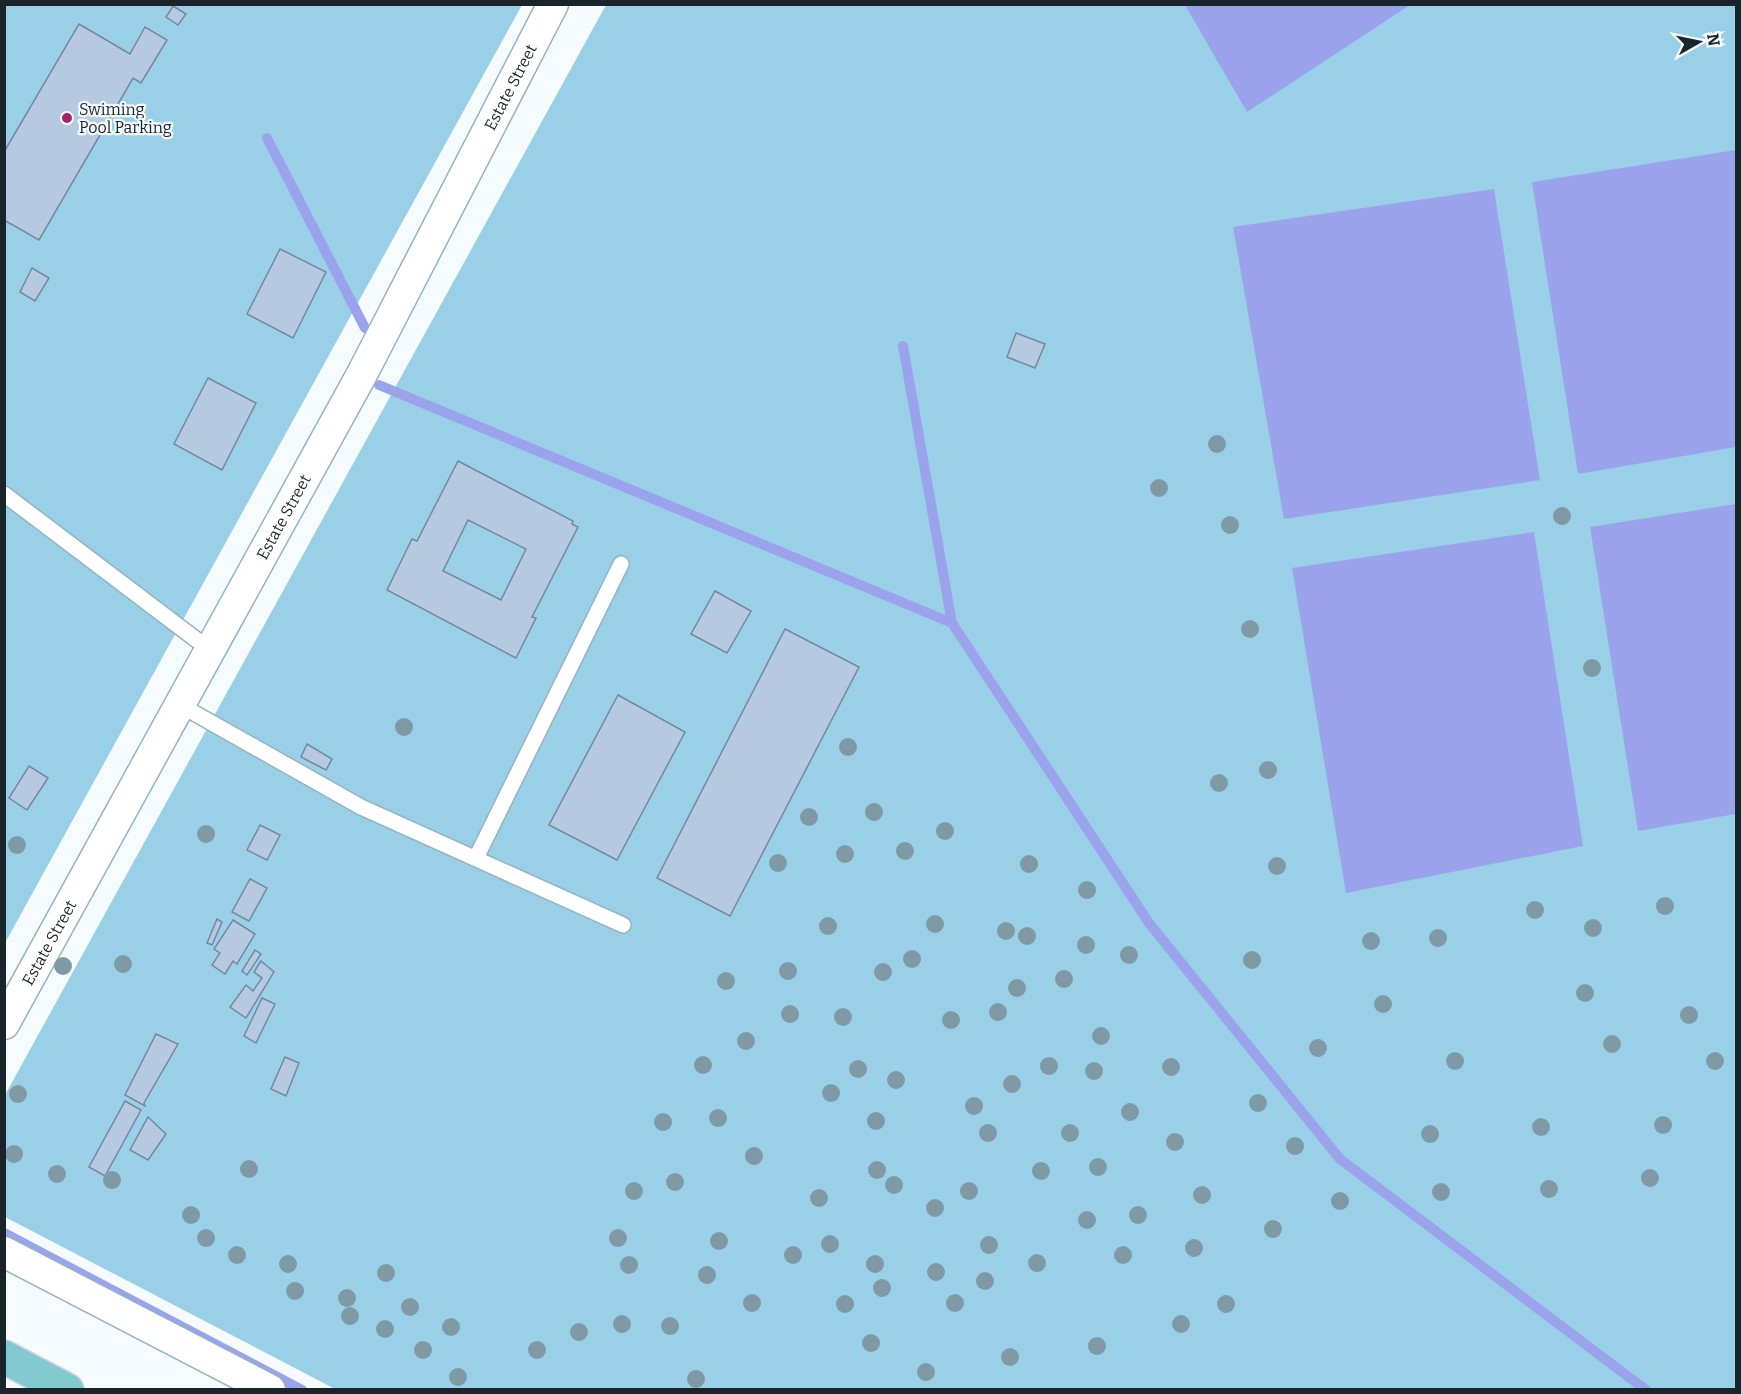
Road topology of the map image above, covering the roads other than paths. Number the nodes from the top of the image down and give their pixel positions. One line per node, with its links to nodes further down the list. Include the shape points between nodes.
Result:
1 (553, 4): 4 (street, Estate Street, via 362,374)
2 (4, 494): 4 (lane)
3 (621, 564): 6 (lane)
4 (210, 650): 5 (street, Estate Street)
5 (180, 705): 6 (lane, via 361,807); 8 (street, Estate Street)
6 (476, 858): 7 (lane)
7 (623, 925)
8 (4, 1024)
9 (4, 1252): 12 (street)
10 (4, 1357): 11 (main road)
11 (67, 1389)
12 (270, 1389)

